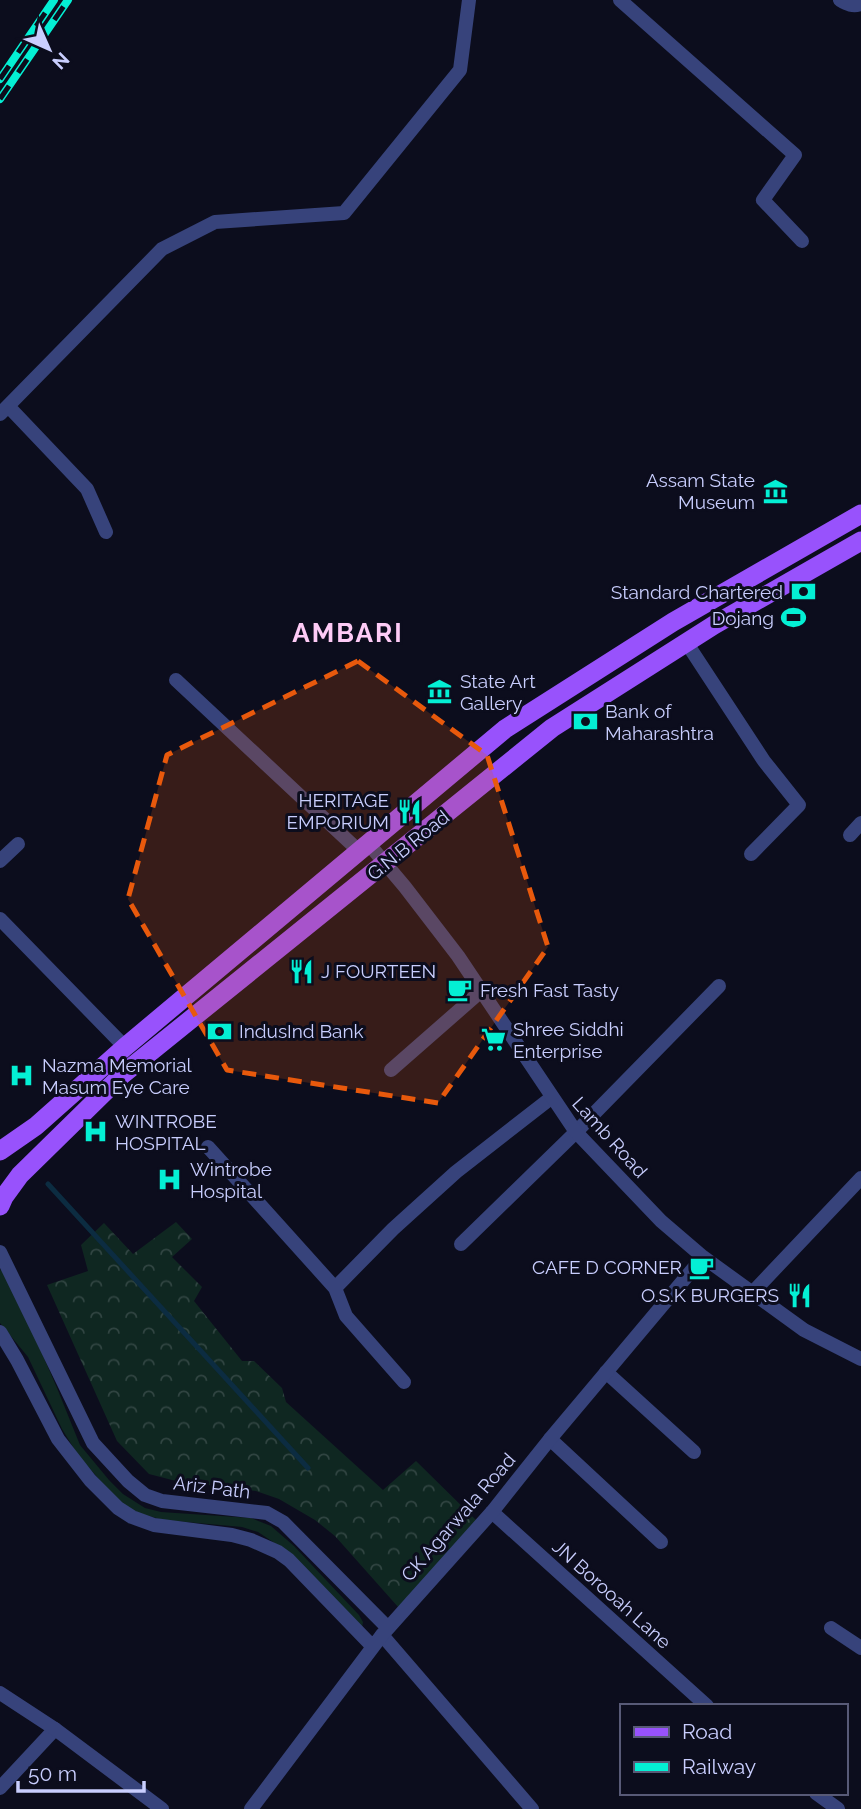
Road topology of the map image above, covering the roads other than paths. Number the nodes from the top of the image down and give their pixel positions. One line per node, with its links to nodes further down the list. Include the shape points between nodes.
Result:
1 (469, 0): 6 (street, via 460,70 344,213 215,222 162,249)
2 (620, 0): 5 (street, via 795,155 763,200)
3 (840, 0): 4 (street, via 847,5)
4 (861, 4)
5 (802, 241)
6 (4, 410): 8 (street, via 87,489)
7 (861, 514): 15 (main road, G.N.B Road, via 673,622 505,729)
8 (106, 532)
9 (861, 541): 10 (main road, G.N.B Road)
10 (686, 642): 16 (street, via 764,761 799,805); 18 (main road, G.N.B Road, via 552,728)
11 (176, 680): 15 (street, Lamb Road)
12 (861, 823): 13 (street)
13 (850, 835)
14 (18, 844): 17 (street)
15 (363, 847): 18 (street, Lamb Road); 22 (main road, G.N.B Road)
16 (751, 854)
17 (0, 861)
18 (386, 864): 21 (street, Lamb Road, via 458,956); 29 (main road, G.N.B Road, via 122,1074 20,1175)
19 (0, 919): 22 (street)
20 (719, 986): 25 (street)
21 (480, 992): 23 (street); 24 (street, Lamb Road)
22 (125, 1047): 26 (main road, G.N.B Road)
23 (391, 1070)
24 (551, 1098): 25 (street, Lamb Road); 33 (street, via 456,1172)
25 (576, 1132): 30 (street); 32 (street, Lamb Road, via 661,1221)
26 (8, 1146)
27 (208, 1147): 33 (street)
28 (861, 1178): 34 (street)
29 (0, 1206)
30 (461, 1244)
31 (0, 1252): 44 (street, Ariz Path, via 93,1443 128,1482 145,1495 162,1500 275,1517 316,1554)
32 (704, 1257): 34 (street, Lamb Road); 37 (street, CK Agarwala Road)
33 (335, 1287): 38 (street, via 346,1316)
34 (753, 1292): 36 (street, Lamb Road, via 804,1330)
35 (0, 1332): 44 (street, via 58,1439 118,1508 154,1525 232,1535 278,1552)
36 (861, 1359)
37 (607, 1372): 39 (street, CK Agarwala Road); 40 (street)
38 (404, 1382)
39 (550, 1439): 41 (street, CK Agarwala Road); 42 (street)
40 (694, 1452)
41 (492, 1512): 44 (street, CK Agarwala Road); 47 (street, JN Borooah Lane)
42 (661, 1542)
43 (831, 1628): 45 (street)
44 (381, 1637): 52 (street, CK Agarwala Road); 53 (street)
45 (861, 1648)
46 (0, 1693): 48 (street)
47 (705, 1704)
48 (55, 1730): 49 (street); 51 (street)
49 (0, 1788)
50 (819, 1795): 54 (street)
51 (162, 1809)
52 (250, 1809)
53 (532, 1809)
54 (838, 1809)

